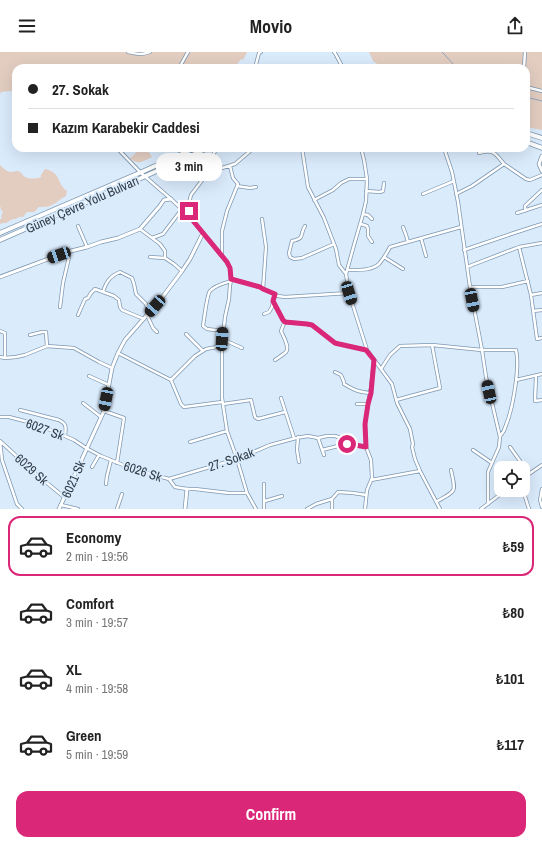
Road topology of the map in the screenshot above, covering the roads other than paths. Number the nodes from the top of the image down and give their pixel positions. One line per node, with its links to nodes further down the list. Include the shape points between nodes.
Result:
1 (128, 52): 2 (street)
2 (150, 52)
3 (188, 52): 7 (street)
4 (261, 52): 8 (street)
5 (334, 52): 9 (street)
6 (525, 52): 10 (street)
7 (181, 64)
8 (256, 64)
9 (341, 64)
10 (524, 64)
11 (530, 88): 12 (street)
12 (542, 91)
13 (530, 134): 14 (highway)
14 (542, 138)
15 (530, 144): 16 (highway)
16 (542, 148)
17 (120, 152): 33 (street)
18 (186, 152): 33 (highway, Güney Çevre Yolu Bulvarı)
19 (199, 152): 35 (highway, Güney Çevre Yolu Bulvarı)
20 (215, 152): 32 (street)
21 (249, 152): 30 (street)
22 (303, 152): 46 (street, via 308,187)
23 (362, 152): 36 (street)
24 (445, 152): 37 (street)
25 (484, 152): 27 (street)
26 (492, 152): 29 (street)
27 (479, 153)
28 (542, 156): 31 (street)
29 (504, 164): 34 (street, via 526,179); 44 (street)
30 (230, 166): 32 (street); 39 (street)
31 (542, 171)
32 (212, 172): 52 (street, via 206,176 190,199 189,211)
33 (141, 173): 35 (street); 62 (highway, Güney Çevre Yolu Bulvarı)
34 (542, 175)
35 (145, 176): 45 (street); 66 (highway, Güney Çevre Yolu Bulvarı)
36 (367, 179): 42 (street); 46 (street, via 349,179)
37 (454, 181): 43 (street); 44 (street)
38 (384, 183): 42 (street, via 383,191)
39 (237, 186): 40 (street); 75 (street, via 222,231)
40 (256, 187)
41 (542, 190): 49 (street, via 525,206)
42 (366, 191): 51 (street)
43 (423, 194)
44 (456, 194): 60 (street)
45 (171, 199): 48 (street); 61 (street, via 164,200)
46 (314, 200): 70 (street)
47 (542, 205): 49 (street)
48 (182, 209): 52 (street); 64 (street, via 163,234)
49 (525, 211): 50 (street)
50 (517, 213)
51 (364, 214): 54 (street); 55 (street)
52 (192, 219): 63 (street)
53 (262, 219): 89 (street, via 266,247)
54 (372, 219)
55 (361, 224): 67 (street, via 367,226 368,236); 82 (street)
56 (542, 224): 73 (street)
57 (78, 226): 71 (street)
58 (305, 226): 70 (street, via 300,238 292,240 290,257 302,258)
59 (402, 227): 68 (street)
60 (461, 227): 65 (street); 73 (street)
61 (140, 229): 64 (street); 71 (street)
62 (0, 233)
63 (203, 233): 75 (street); 83 (street, 6021 Sk)
64 (152, 238): 79 (street, via 165,251)
65 (421, 238): 68 (street); 76 (street)
66 (0, 240)
67 (372, 242)
68 (408, 242): 78 (street, via 390,247)
69 (542, 243): 72 (street)
70 (334, 244): 84 (street, via 339,266)
71 (86, 247): 74 (street)
72 (519, 247): 80 (street); 87 (street)
73 (464, 250): 80 (street)
74 (68, 252): 85 (street); 96 (street)
75 (222, 256): 86 (street, via 229,266)
76 (426, 256)
77 (150, 257): 79 (street)
78 (384, 257): 81 (street); 82 (street, via 374,267)
79 (165, 258): 83 (street)
80 (467, 267): 88 (street)
81 (403, 269)
82 (347, 270): 84 (street)
83 (182, 271): 99 (street, 6021 Sk)
84 (346, 274): 91 (street)
85 (0, 277)
86 (231, 280): 89 (street); 105 (street); 105 (street, via 210,291 208,296 204,326 207,329)
87 (528, 281): 88 (street, via 502,287); 94 (street)
88 (470, 287): 116 (street)
89 (263, 289): 93 (street)
90 (103, 292): 99 (street, via 110,277 120,272 132,278 136,294 146,304); 101 (street, via 94,289 85,299); 102 (street, via 114,296 122,310)
91 (349, 293): 93 (street, via 285,297); 115 (street)
92 (542, 293): 94 (street)
93 (275, 294): 95 (street)
94 (531, 295): 98 (street)
95 (273, 301): 100 (street, via 269,312); 103 (street)
96 (60, 307)
97 (542, 310): 98 (street)
98 (533, 311): 109 (street, via 537,339)
99 (148, 314): 102 (street, 6021 Sk); 106 (street)
100 (264, 314)
101 (78, 315)
102 (144, 319): 118 (street, 6021 Sk)
103 (285, 321): 115 (street, via 312,325 335,343); 121 (street, via 281,331 287,345 286,351)
104 (0, 331): 120 (street, via 5,333)
105 (223, 331): 110 (street)
106 (157, 332)
107 (30, 334): 112 (street, via 46,332)
108 (186, 334): 117 (street)
109 (542, 338)
110 (222, 339): 113 (street); 114 (street)
111 (432, 345): 116 (street); 124 (street, via 400,346); 134 (street, via 440,388)
112 (47, 346): 120 (street, via 26,355); 123 (street, via 74,348)
113 (222, 346): 117 (street); 137 (street)
114 (242, 348)
115 (366, 350): 122 (street)
116 (482, 350): 130 (street, via 516,350); 148 (street)
117 (203, 351): 129 (street)
118 (118, 353): 123 (street, 6021 Sk); 129 (street)
119 (0, 357): 120 (street)
120 (5, 358)
121 (275, 360)
122 (374, 360): 124 (street); 132 (street)
123 (112, 368): 131 (street, 6021 Sk)
124 (381, 369): 134 (street, via 392,384)
125 (334, 372): 132 (street, via 341,375 344,384 350,388)
126 (542, 374): 128 (street)
127 (89, 376): 131 (street)
128 (536, 376): 130 (street); 135 (street, via 535,401)
129 (171, 380): 137 (street, via 184,407)
130 (516, 380): 148 (street, via 510,414)
131 (109, 385): 141 (street, 6021 Sk)
132 (371, 393): 139 (street)
133 (281, 398): 142 (street)
134 (396, 400): 170 (street, via 409,426 412,447)
135 (542, 400)
136 (83, 403): 144 (street)
137 (222, 403): 142 (street, via 252,401 256,419); 145 (street)
138 (357, 404): 139 (street)
139 (368, 404): 154 (street, via 365,424)
140 (20, 410): 146 (street, via 59,420 66,428)
141 (104, 411): 144 (street, 6021 Sk); 165 (street, via 124,418)
142 (285, 412): 149 (street)
143 (0, 417): 146 (street, 6027 Sk, via 36,424)
144 (101, 417): 156 (street, 6021 Sk)
145 (228, 431): 152 (street); 161 (street)
146 (65, 436): 156 (street, 6027 Sk)
147 (298, 437): 149 (street, 27. Sokak); 150 (street, 27. Sokak); 164 (street, via 297,450)
148 (500, 437): 166 (street)
149 (294, 438): 161 (street, 27. Sokak)
150 (318, 438): 153 (street, 27. Sokak, via 335,436); 157 (street)
151 (0, 441): 185 (street, 6029 Sk); 192 (street, via 2,460 17,504)
152 (190, 442)
153 (350, 443): 154 (street, 27. Sokak); 157 (street)
154 (366, 447): 173 (street, via 371,460)
155 (510, 447): 163 (street)
156 (86, 448): 159 (street, 6026 Sk); 185 (street, 6021 Sk)
157 (322, 450): 160 (street)
158 (473, 450): 166 (street)
159 (98, 455): 162 (street, 6026 Sk); 168 (street)
160 (324, 455)
161 (237, 459): 172 (street, 27. Sokak); 178 (street)
162 (111, 460): 165 (street, 6026 Sk); 174 (street)
163 (519, 461)
164 (300, 462)
165 (117, 463): 172 (street, 6026 Sk)
166 (492, 463): 189 (street, via 488,472)
167 (542, 465): 171 (street)
168 (92, 466)
169 (451, 470): 188 (street, via 454,491)
170 (420, 471): 173 (street); 188 (street)
171 (530, 474)
172 (169, 480): 176 (street, 6026 Sk, via 175,487)
173 (372, 480): 180 (street)
174 (106, 484)
175 (264, 484): 187 (street)
176 (186, 489): 178 (street, 6026 Sk); 196 (street)
177 (542, 489): 181 (street)
178 (247, 493): 197 (street)
179 (122, 494): 195 (street)
180 (366, 495): 186 (street, via 338,492); 201 (street)
181 (541, 495): 191 (street)
182 (282, 496): 187 (street)
183 (497, 497): 189 (street)
184 (525, 497): 204 (street)
185 (65, 498): 190 (street, 6021 Sk)
186 (332, 498): 199 (street); 200 (street)
187 (265, 501): 198 (street)
188 (436, 502): 202 (street)
189 (488, 504): 203 (street)
190 (62, 505): 193 (street, 6021 Sk); 194 (street)
191 (542, 507)
192 (22, 509)
193 (59, 509)
194 (78, 509)
195 (117, 509)
196 (185, 509)
197 (256, 509)
198 (264, 509)
199 (307, 509)
200 (332, 509)
201 (365, 509)
202 (440, 509)
203 (481, 509)
204 (529, 509)

